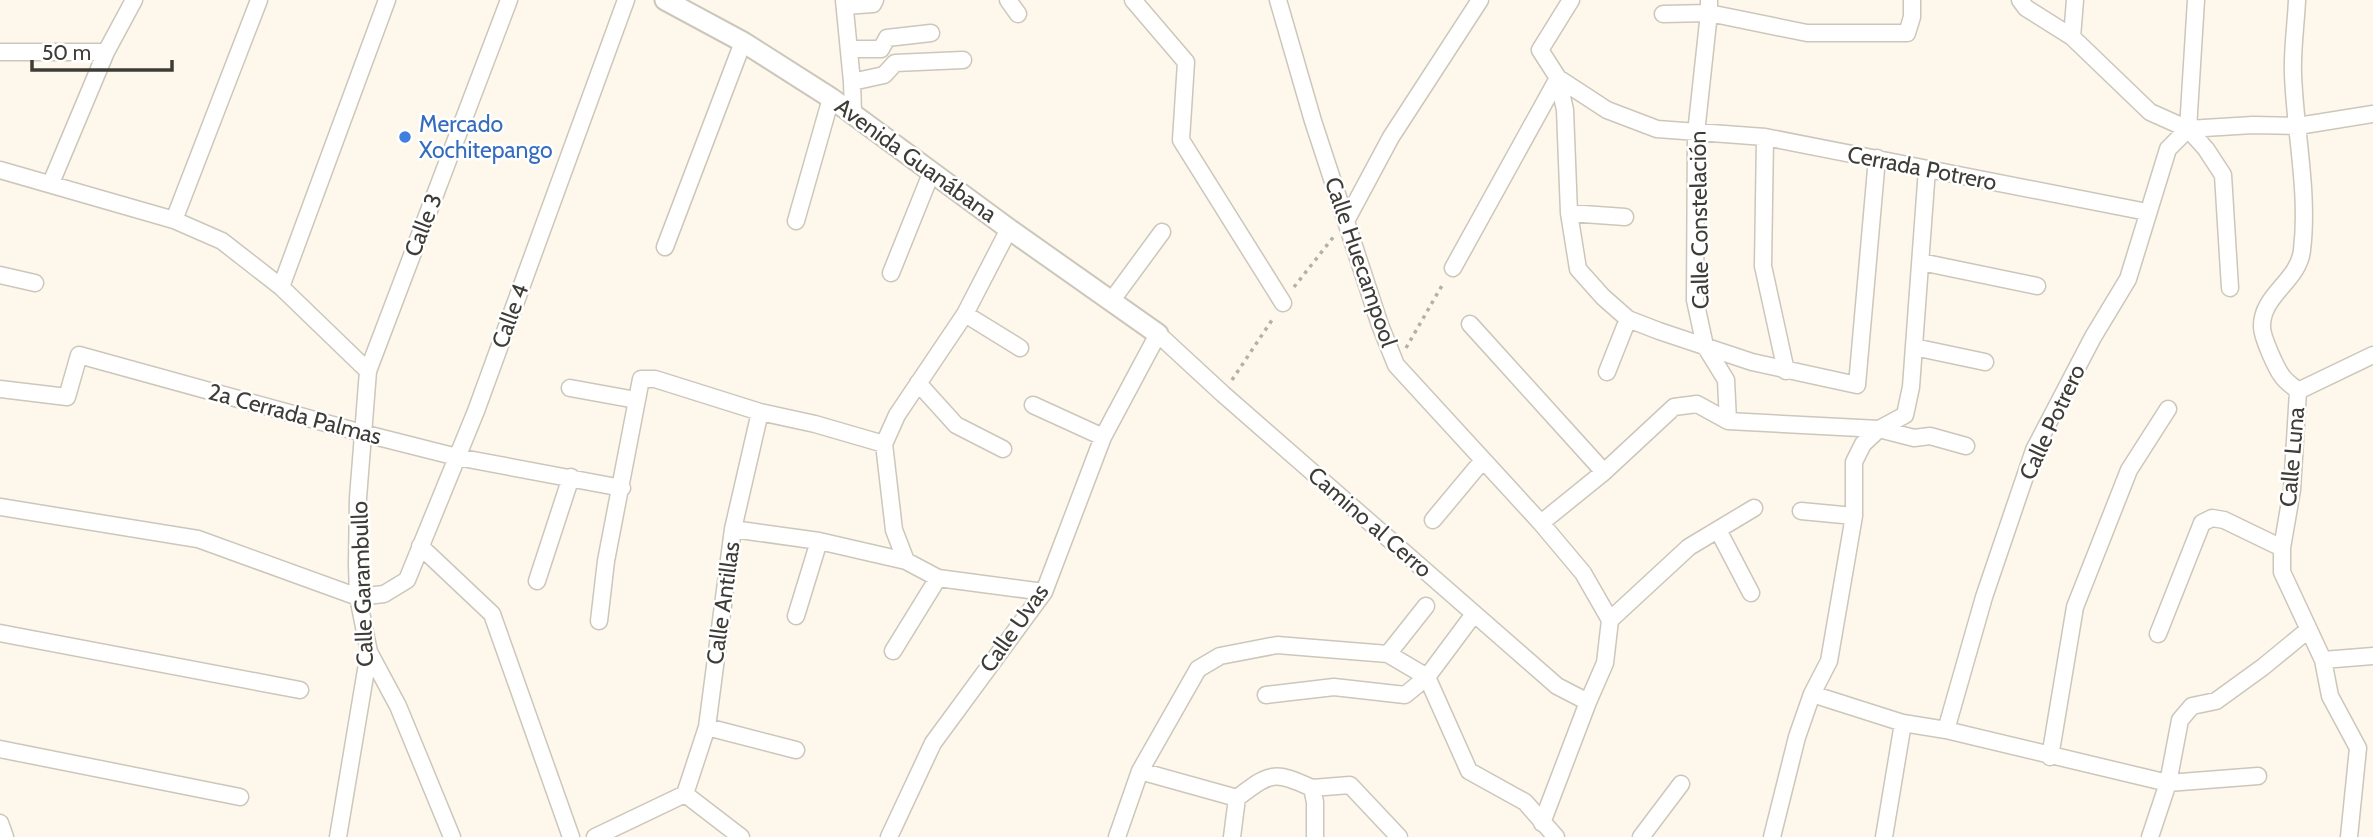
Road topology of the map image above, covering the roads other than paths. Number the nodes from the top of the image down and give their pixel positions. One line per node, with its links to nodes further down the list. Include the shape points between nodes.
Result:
1 (134, 0): 27 (street)
2 (259, 0): 46 (street)
3 (387, 0): 58 (street)
4 (509, 0): 71 (street, Calle 3)
5 (626, 0): 89 (street, Calle 4)
6 (874, 0): 18 (street, via 873,4)
7 (1008, 0): 20 (street)
8 (1133, 0): 61 (street, via 1186,62 1181,140)
9 (1278, 0): 48 (street, Calle Huecampool)
10 (1480, 0): 48 (street, via 1391,137)
11 (1571, 0): 29 (street, via 1540,50)
12 (1912, 0): 19 (street, via 1907,33 1807,33)
13 (2020, 0): 23 (street)
14 (2075, 0): 23 (street)
15 (2196, 0): 35 (street)
16 (2297, 0): 34 (street, Calle Luna, via 2293,74)
17 (671, 2): 24 (street, Avenida Guanábana)
18 (845, 3): 25 (street)
19 (1709, 7): 21 (street); 36 (street, Calle Constelación)
20 (1018, 14)
21 (1663, 14)
22 (931, 33): 25 (street, via 887,38 881,49)
23 (2072, 37): 35 (street, via 2150,112)
24 (743, 43): 31 (street, Avenida Guanábana); 51 (street)
25 (849, 49): 30 (street)
26 (0, 52): 27 (street)
27 (106, 52): 42 (street)
28 (963, 60): 30 (street, via 895,63 884,75)
29 (1558, 78): 36 (street, Cerrada Potrero, via 1607,110 1657,129); 44 (street, via 1565,110); 53 (street)
30 (852, 82): 32 (street)
31 (831, 98): 32 (street, Avenida Guanábana); 47 (street)
32 (853, 113): 41 (street, Avenida Guanábana)
33 (2373, 114): 34 (street)
34 (2298, 126): 35 (street); 77 (street, Calle Luna, via 2302,254 2295,272 2263,314 2262,331 2283,378)
35 (2188, 129): 43 (street, Calle Potrero, via 2168,149); 59 (street, via 2223,175)
36 (1696, 133): 37 (street, Cerrada Potrero); 66 (street, Calle Constelación, via 1695,300)
37 (1765, 137): 38 (street, Cerrada Potrero); 72 (street, via 1763,266)
38 (1877, 158): 39 (street, Cerrada Potrero); 72 (street, via 1857,385)
39 (1927, 169): 43 (street, Cerrada Potrero); 52 (street)
40 (0, 170): 42 (street)
41 (932, 171): 49 (street, Avenida Guanábana); 54 (street)
42 (51, 183): 46 (street)
43 (2147, 212): 131 (street, Calle Potrero, via 2129,279 2034,450 1984,597)
44 (1569, 213): 45 (street); 63 (street, via 1578,269)
45 (1625, 217)
46 (174, 220): 58 (street, via 222,241)
47 (796, 222)
48 (1346, 222): 90 (street, Calle Huecampool, via 1396,365)
49 (1009, 229): 60 (street, Avenida Guanábana); 62 (street)
50 (1162, 232): 60 (street)
51 (665, 247)
52 (1921, 262): 57 (street); 67 (street)
53 (1453, 268)
54 (891, 273)
55 (0, 275): 56 (street)
56 (35, 282)
57 (2037, 286)
58 (281, 287): 71 (street)
59 (2230, 288)
60 (1112, 300): 65 (street, Avenida Guanábana)
61 (1283, 303)
62 (965, 314): 68 (street); 74 (street)
63 (1628, 319): 66 (street); 73 (street)
64 (1470, 324): 91 (street)
65 (1158, 334): 85 (street, Calle Uvas); 112 (street, Camino al Cerro)
66 (1705, 346): 72 (street); 82 (street, Calle Constelación, via 1726,380)
67 (1914, 347): 70 (street); 83 (street, via 1905,415)
68 (1020, 348)
69 (2373, 355): 77 (street)
70 (1985, 362)
71 (368, 371): 84 (street, Calle Garambullo)
72 (1786, 371)
73 (1607, 372)
74 (918, 383): 86 (street); 88 (street, via 956,425)
75 (570, 388): 78 (street)
76 (0, 389): 84 (street, 2a Cerrada Palmas, via 67,397 79,355)
77 (2298, 391): 104 (street, Calle Luna, via 2292,490)
78 (636, 400): 81 (street, via 641,379 655,379); 93 (street)
79 (1033, 405): 85 (street)
80 (2168, 409): 135 (street, via 2129,470 2075,607)
81 (760, 412): 86 (street); 100 (street, Calle Antillas)
82 (1728, 421): 83 (street); 91 (street, via 1697,404 1674,407)
83 (1879, 429): 87 (street); 97 (street, via 1854,461)
84 (362, 433): 89 (street, 2a Cerrada Palmas); 110 (street, Calle Garambullo)
85 (1103, 437): 108 (street, Calle Uvas)
86 (884, 444): 105 (street, via 894,530)
87 (1966, 446)
88 (1003, 449)
89 (457, 457): 92 (street, 2a Cerrada Palmas); 103 (street, Calle 4)
90 (1483, 460): 98 (street); 99 (street, Calle Huecampool)
91 (1604, 472): 99 (street)
92 (571, 477): 93 (street, 2a Cerrada Palmas); 107 (street)
93 (622, 488): 115 (street)
94 (0, 506): 110 (street, via 198,539)
95 (1754, 508): 101 (street)
96 (1801, 511): 97 (street)
97 (1854, 516): 126 (street, via 1829,661)
98 (1433, 520)
99 (1541, 523): 114 (street, Calle Huecampool, via 1583,573)
100 (733, 529): 102 (street); 130 (street, Calle Antillas)
101 (1718, 530): 109 (street); 114 (street, via 1689,547)
102 (819, 541): 105 (street); 113 (street)
103 (421, 546): 110 (street, Calle 4, via 407,580 384,594); 147 (street, via 492,614)
104 (2282, 548): 116 (street, Calle Luna, via 2282,572); 118 (street, via 2224,520 2212,518 2202,523)
105 (906, 561): 106 (street)
106 (939, 578): 108 (street); 119 (street)
107 (537, 581)
108 (1044, 592): 150 (street, Calle Uvas, via 933,743)
109 (1751, 593)
110 (358, 597): 120 (street, Calle Garambullo)
111 (1426, 606): 121 (street)
112 (1474, 614): 124 (street); 128 (street, Camino al Cerro, via 1557,686)
113 (796, 616)
114 (1611, 620): 128 (street, via 1605,663)
115 (599, 621)
116 (2308, 630): 123 (street, Calle Luna); 138 (street, via 2216,701 2192,706 2180,720)
117 (0, 633): 125 (street)
118 (2158, 634)
119 (893, 651)
120 (369, 652): 145 (street, Calle Garambullo); 146 (street, via 398,706)
121 (1388, 654): 124 (street); 136 (street, via 1277,645 1220,656 1198,669)
122 (2373, 656): 123 (street)
123 (2323, 660): 134 (street, Calle Luna, via 2330,696)
124 (1427, 677): 127 (street, via 1405,695 1334,687); 144 (street, via 1469,771 1525,802)
125 (300, 690)
126 (1812, 694): 129 (street); 157 (street)
127 (1266, 695)
128 (1588, 702): 144 (street)
129 (1903, 723): 131 (street); 158 (street)
130 (707, 727): 133 (street); 141 (street, Calle Antillas)
131 (1946, 730): 135 (street)
132 (0, 749): 142 (street)
133 (796, 750)
134 (2366, 750): 160 (street, Calle Luna)
135 (2050, 757): 138 (street)
136 (1140, 771): 143 (street); 151 (street)
137 (2258, 776): 138 (street)
138 (2168, 783): 159 (street)
139 (1681, 784): 156 (street)
140 (1311, 788): 143 (street, via 1284,776 1264,778); 153 (street); 154 (street, via 1350,785)
141 (685, 793): 148 (street); 149 (street)
142 (240, 797)
143 (1237, 798): 152 (street)
144 (1542, 823): 155 (street)
145 (338, 837)
146 (452, 837)
147 (571, 837)
148 (595, 837)
149 (741, 837)
150 (889, 837)
151 (1117, 837)
152 (1232, 837)
153 (1315, 837)
154 (1399, 837)
155 (1556, 837)
156 (1641, 837)
157 (1772, 837)
158 (1884, 837)
159 (2150, 837)
160 (2349, 837)

